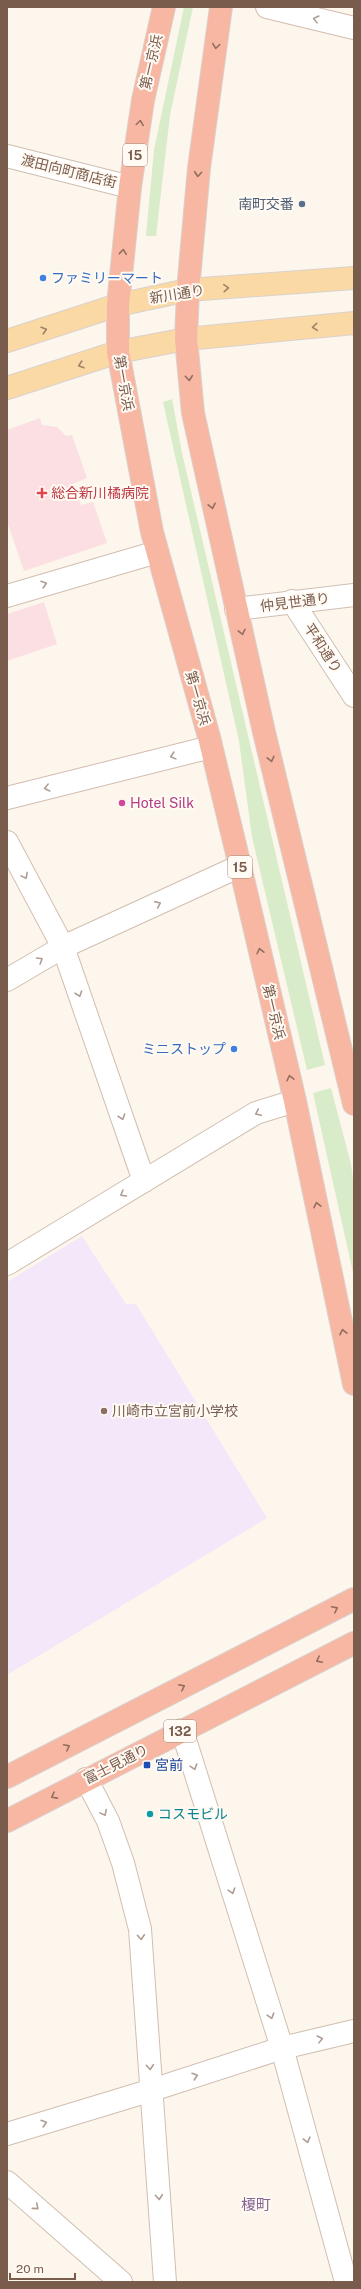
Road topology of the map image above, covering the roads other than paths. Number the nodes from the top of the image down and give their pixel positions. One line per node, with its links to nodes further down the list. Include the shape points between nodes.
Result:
1 (164, 7): 6 (highway, 第一京浜 / 15, one-way to 1, via 143,100)
2 (221, 7): 8 (highway, one-way to 8, via 198,168)
3 (267, 7): 4 (street, one-way to 3)
4 (354, 28)
5 (7, 156): 6 (street, 渡田向町商店街)
6 (130, 187): 9 (highway, 第一京浜 / 15, one-way to 6)
7 (354, 278): 8 (main road, 新川通り, one-way to 7)
8 (188, 290): 9 (main road, 新川通り); 11 (highway)
9 (118, 305): 12 (main road, 新川通り, one-way to 9); 13 (highway, 第一京浜 / 15)
10 (354, 323): 11 (main road, one-way to 11)
11 (186, 339): 13 (main road); 19 (highway, one-way to 19, via 193,413)
12 (7, 341)
13 (118, 352): 14 (main road, one-way to 14); 15 (highway, 第一京浜 / 15)
14 (7, 388)
15 (157, 552): 17 (street, one-way to 15); 21 (highway, 第一京浜 / 15)
16 (354, 595): 18 (street, 仲見世通り)
17 (7, 596)
18 (292, 601): 19 (street, 仲見世通り); 20 (street, 平和通り)
19 (236, 609): 27 (highway, one-way to 27)
20 (354, 696)
21 (211, 747): 22 (street, one-way to 22); 24 (highway, 第一京浜 / 15)
22 (7, 798)
23 (7, 842): 25 (street, one-way to 25)
24 (240, 866): 25 (street, one-way to 24); 28 (highway, 第一京浜 / 15, one-way to 24)
25 (63, 946): 26 (street, one-way to 25); 30 (street, one-way to 30)
26 (7, 980)
27 (348, 1049): 29 (highway)
28 (295, 1101): 30 (street, one-way to 30, via 256,1113); 32 (highway, 第一京浜 / 15, one-way to 28)
29 (354, 1104)
30 (144, 1181): 31 (street, one-way to 31)
31 (7, 1264)
32 (354, 1384)
33 (354, 1599): 36 (highway, 132, one-way to 33)
34 (354, 1643): 35 (highway, 富士見通り / 132, one-way to 35)
35 (182, 1730): 37 (highway, 富士見通り / 132); 40 (street, one-way to 40)
36 (7, 1777)
37 (86, 1779): 38 (highway, 富士見通り / 132, one-way to 38); 41 (street, one-way to 41, via 108,1821 123,1863 140,1929)
38 (7, 1821)
39 (354, 2030): 40 (street, one-way to 39)
40 (282, 2048): 41 (street, one-way to 40); 46 (street, one-way to 46)
41 (152, 2090): 42 (street, one-way to 41); 45 (street, one-way to 45)
42 (7, 2134)
43 (7, 2182): 44 (street, one-way to 44)
44 (121, 2282)
45 (165, 2282)
46 (346, 2282)

